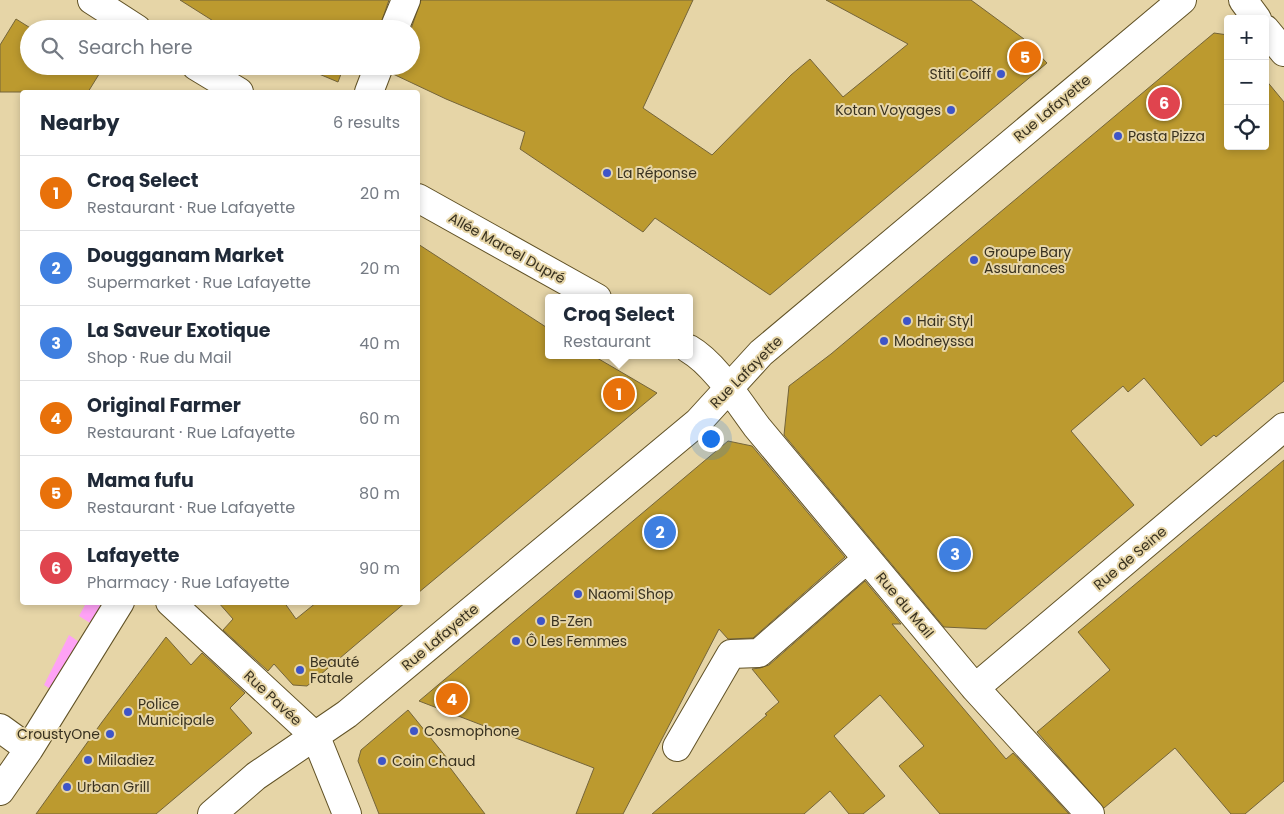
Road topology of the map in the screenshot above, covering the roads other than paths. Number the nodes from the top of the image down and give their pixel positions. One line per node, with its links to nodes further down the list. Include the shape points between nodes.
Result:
1 (92, 0): 6 (street)
2 (406, 0): 7 (street)
3 (1182, 0): 17 (street, Rue Lafayette, via 761,353)
4 (1243, 0): 5 (street)
5 (1254, 15)
6 (123, 20)
7 (398, 20)
8 (1269, 34): 9 (street)
9 (1284, 52)
10 (211, 75): 12 (street)
11 (376, 75): 13 (street)
12 (236, 90)
13 (370, 90)
14 (420, 199): 15 (street, Allée Marcel Dupré)
15 (589, 294)
16 (693, 352): 17 (street)
17 (729, 389): 19 (street, Rue du Mail); 24 (street, Rue Lafayette, via 698,422)
18 (1284, 427): 22 (street, Rue de Seine)
19 (867, 559): 22 (street, Rue du Mail); 25 (street, via 759,653 731,654)
20 (118, 605): 26 (street)
21 (173, 605): 24 (street, Rue Pavée)
22 (975, 688): 30 (street, Rue du Mail)
23 (0, 728): 26 (street)
24 (316, 737): 28 (street, Rue Lafayette, via 256,776); 29 (street, Rue Pavée)
25 (677, 747)
26 (29, 749): 27 (street)
27 (0, 791)
28 (212, 814)
29 (347, 814)
30 (1090, 814)

